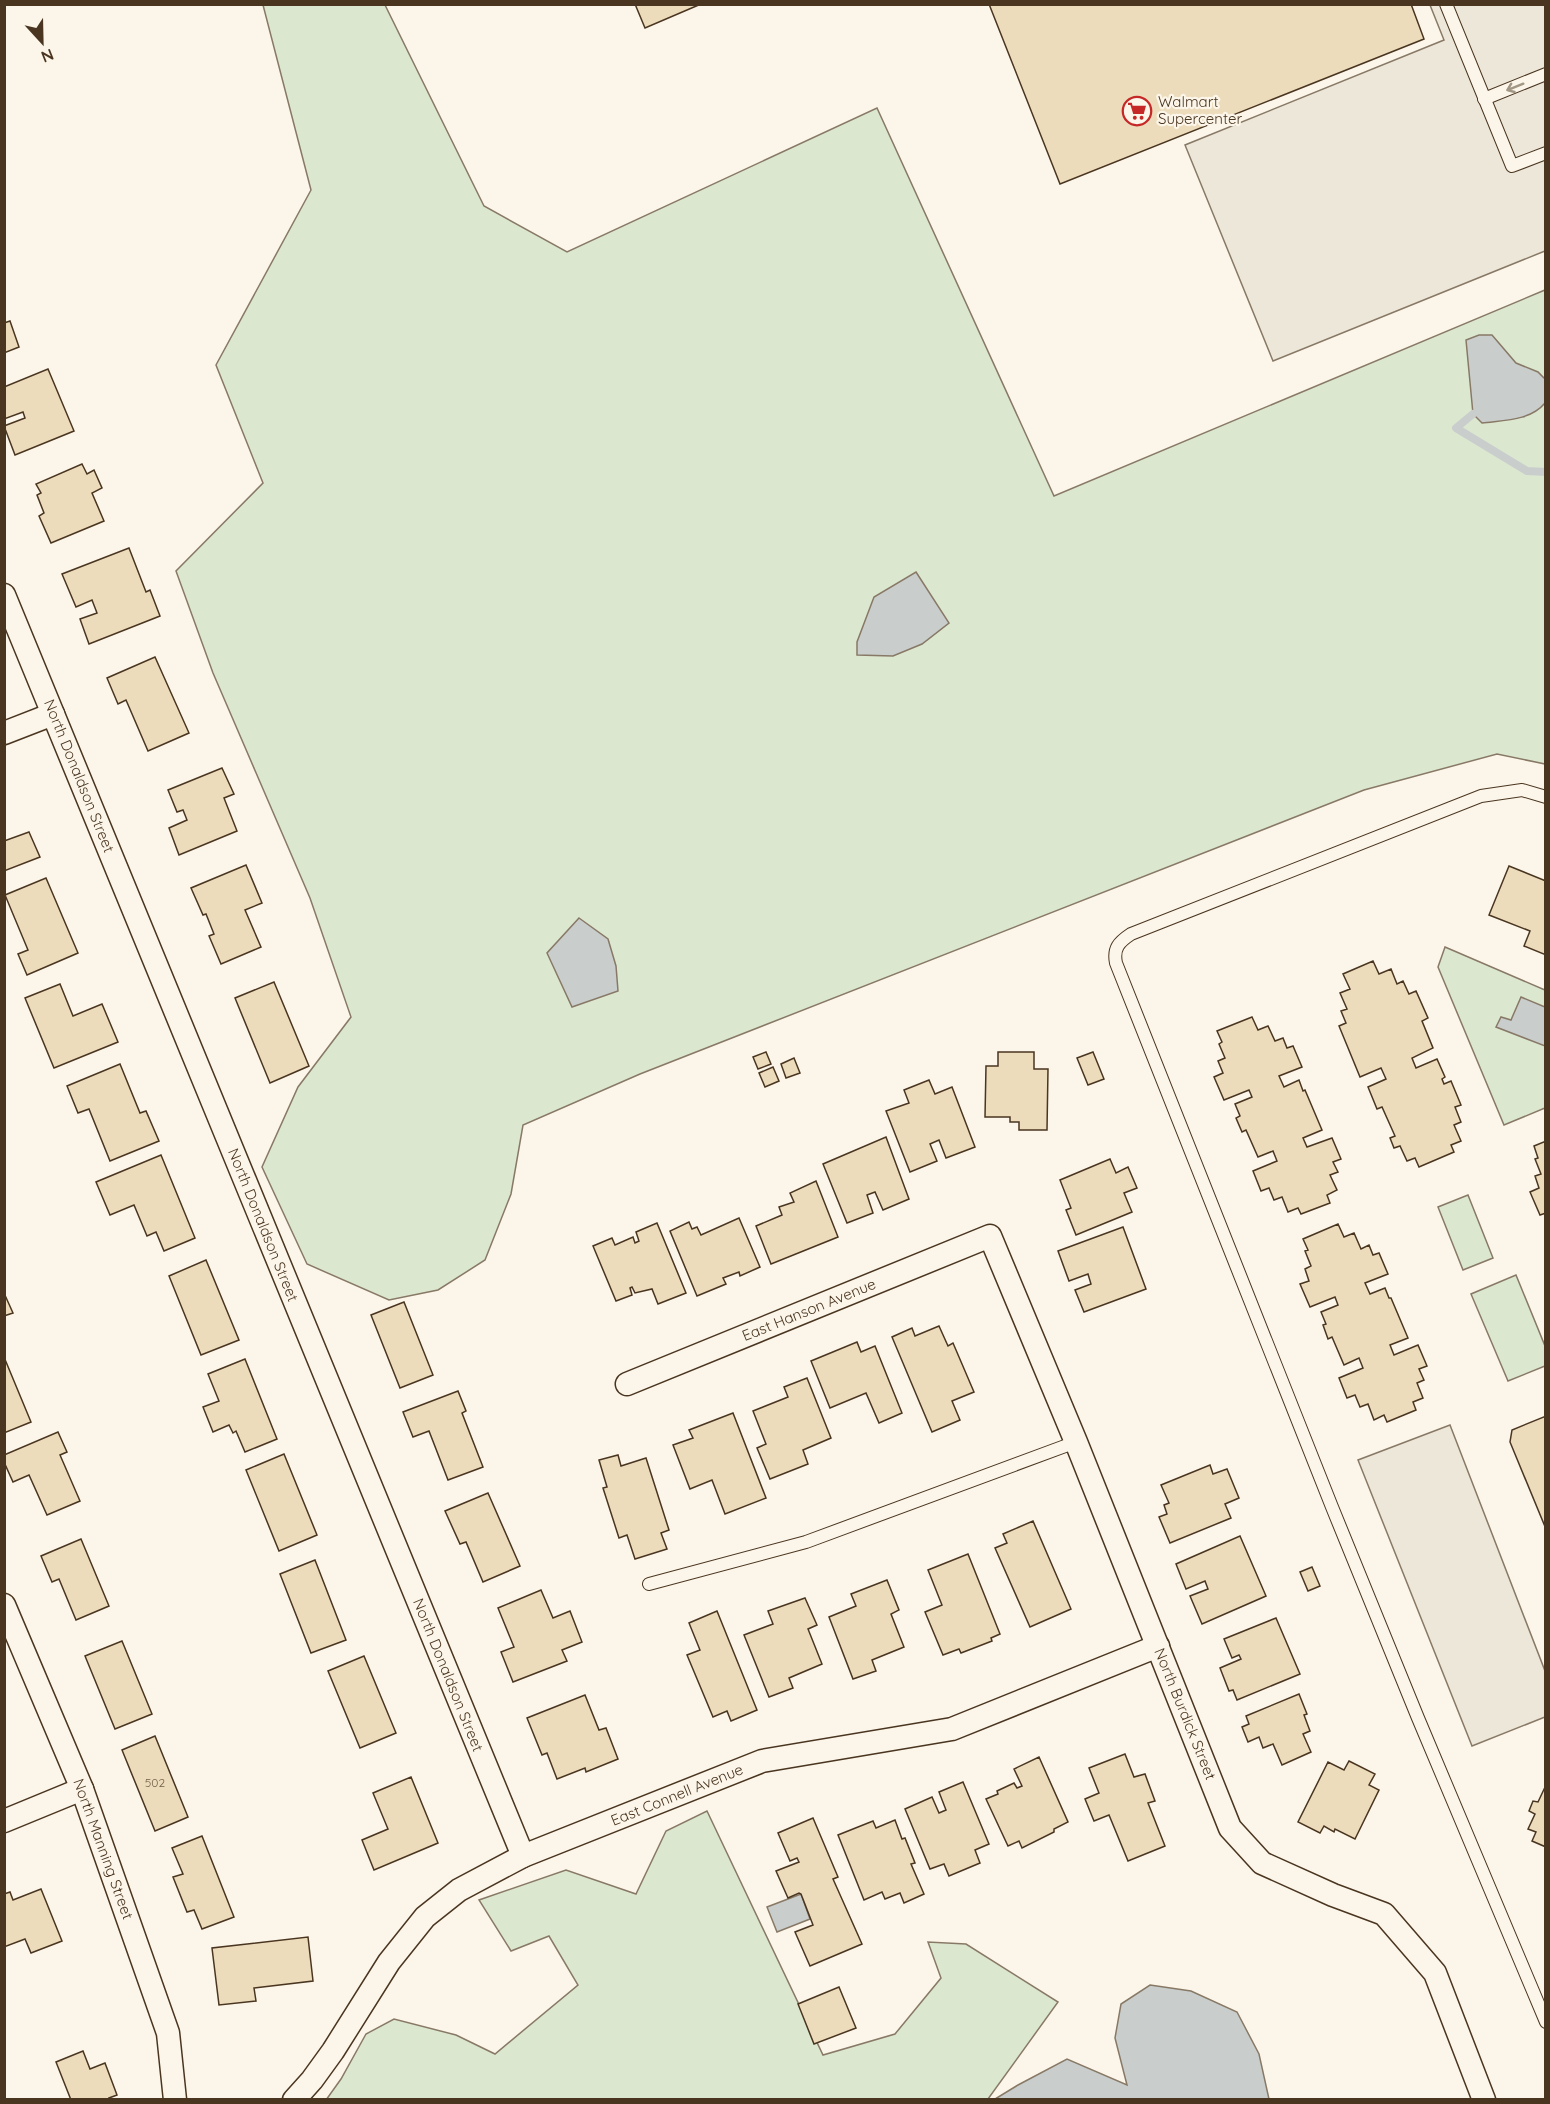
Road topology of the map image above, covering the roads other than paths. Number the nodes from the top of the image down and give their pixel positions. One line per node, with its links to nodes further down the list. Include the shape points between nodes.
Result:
1 (1446, 4): 3 (lane)
2 (1545, 74): 3 (lane, one-way to 3)
3 (1484, 99): 4 (lane, via 1512,166)
4 (1545, 153)
5 (4, 595): 6 (street, North Donaldson Street)
6 (53, 714): 7 (street); 17 (street, North Donaldson Street)
7 (4, 733)
8 (1545, 797): 18 (lane, via 1522,790 1481,795 1131,934 1116,948 1114,956 1332,1508)
9 (990, 1236): 10 (street, East Hanson Avenue); 11 (street, North Burdick Street)
10 (627, 1384)
11 (1076, 1442): 12 (lane, via 806,1542); 14 (street, North Burdick Street)
12 (649, 1584)
13 (4, 1605): 15 (street, North Manning Street)
14 (1158, 1646): 17 (street, East Connell Avenue, via 952,1729 762,1761); 21 (street, North Burdick Street, via 1230,1828 1262,1863 1384,1914 1435,1973)
15 (82, 1789): 16 (street); 19 (street, North Manning Street, via 168,2033)
16 (4, 1821)
17 (523, 1856): 20 (street, East Connell Avenue, via 459,1890 425,1917 389,1962 328,2058)
18 (1545, 2022)
19 (175, 2100)
20 (294, 2100)
21 (1484, 2100)

